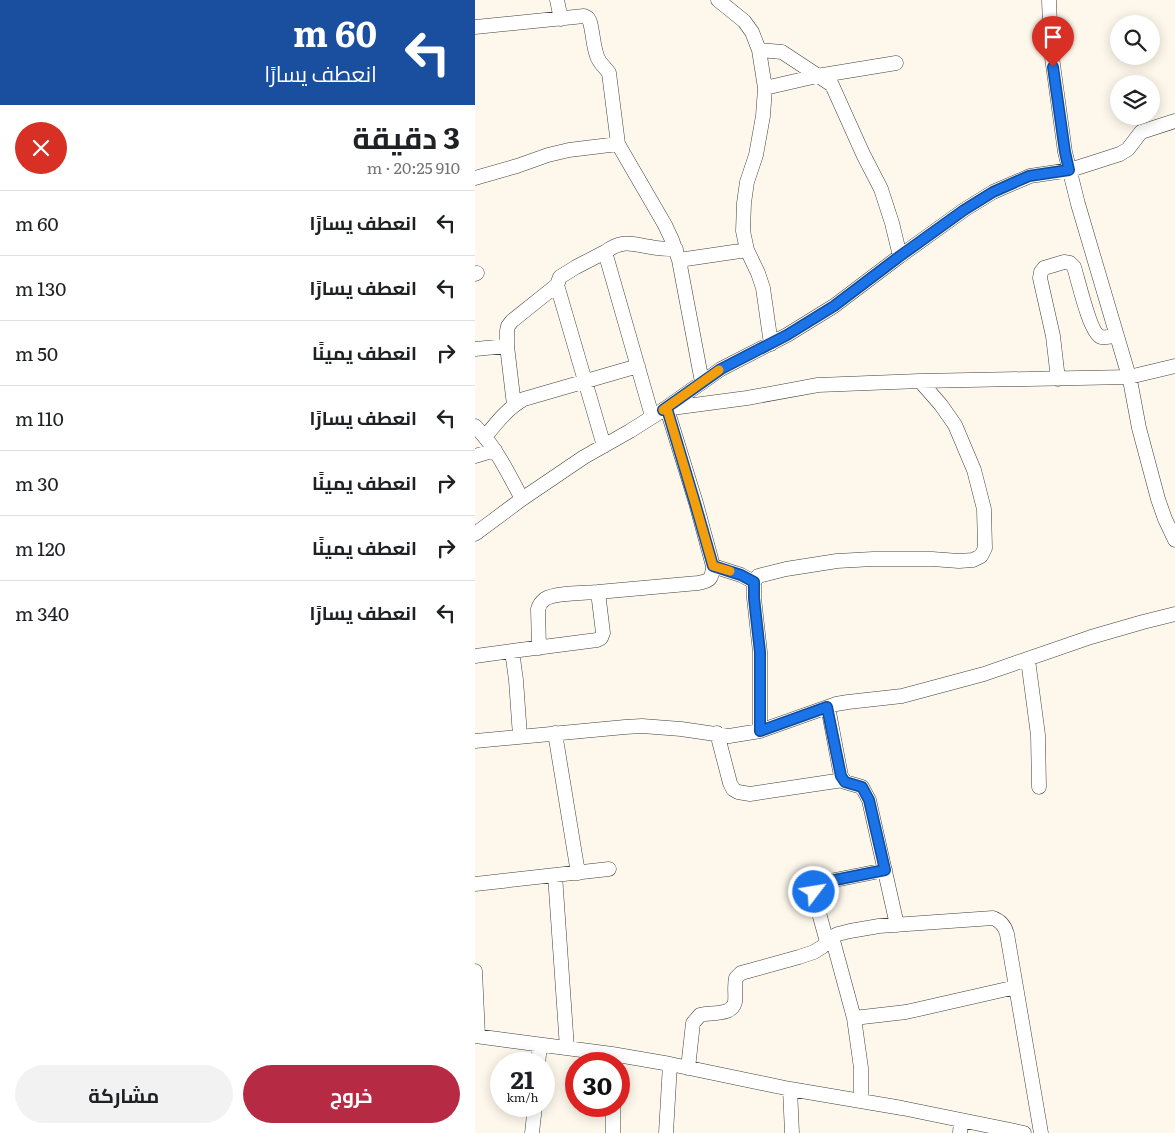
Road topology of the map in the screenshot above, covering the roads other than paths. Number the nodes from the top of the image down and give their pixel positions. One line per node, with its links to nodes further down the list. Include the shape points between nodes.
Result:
1 (557, 0): 4 (street)
2 (718, 0): 6 (street, via 743,21 752,32)
3 (1049, 0): 12 (street, via 1051,50)
4 (561, 19): 5 (street); 11 (street, via 584,16 591,22 597,56 609,73)
5 (475, 27)
6 (759, 50): 8 (street, via 782,52); 9 (street)
7 (896, 63): 8 (street)
8 (817, 76): 9 (street); 17 (street, via 832,86 881,189)
9 (765, 88): 14 (street, via 756,155 744,203 743,231)
10 (1175, 121): 12 (street, via 1141,132 1120,154)
11 (618, 144): 13 (street, via 569,150); 16 (street)
12 (1069, 170): 17 (street, via 1029,176 993,192); 19 (street)
13 (475, 178)
14 (747, 250): 16 (street); 20 (street, via 763,288)
15 (605, 252): 16 (street, via 613,246 632,243); 18 (street, via 560,277); 23 (street)
16 (678, 254): 29 (street)
17 (900, 256): 20 (street, via 834,306)
18 (557, 285): 21 (street, via 512,321 507,331); 27 (street)
19 (1117, 336): 25 (street); 26 (street, via 1095,333 1071,263 1044,268 1040,278 1053,336)
20 (771, 344): 29 (street)
21 (507, 346): 22 (street); 30 (street)
22 (475, 349)
23 (638, 366): 27 (street); 31 (street)
24 (1175, 366): 25 (street)
25 (1129, 377): 26 (street); 39 (street, via 1158,499)
26 (1058, 379): 28 (street)
27 (586, 381): 30 (street); 34 (street)
28 (920, 381): 31 (street, via 818,385); 41 (street, via 955,425 974,470 984,509 985,548 981,556 959,561 837,561 766,573)
29 (702, 382): 31 (street)
30 (514, 405): 33 (street)
31 (661, 411): 34 (street); 40 (street, via 695,503)
32 (475, 426): 33 (street)
33 (485, 436): 35 (street)
34 (604, 446): 37 (street)
35 (495, 450): 36 (street); 37 (street)
36 (475, 456)
37 (522, 499): 38 (street)
38 (475, 534)
39 (1175, 540)
40 (713, 566): 41 (street); 42 (street, via 713,573 706,582)
41 (754, 582): 49 (street, via 760,652)
42 (598, 592): 44 (street, via 543,600 538,609); 44 (street, via 601,638)
43 (1175, 614): 47 (street, via 1091,637)
44 (539, 648): 45 (street)
45 (512, 651): 46 (street); 52 (street)
46 (475, 656)
47 (1028, 660): 48 (street, via 902,696); 55 (street, via 1038,735)
48 (827, 707): 49 (street); 54 (street)
49 (760, 731): 51 (street, via 729,736)
50 (555, 733): 51 (street, via 642,726); 52 (street); 58 (street)
51 (717, 733): 54 (street, via 733,789 743,794)
52 (520, 736): 53 (street)
53 (475, 740)
54 (843, 780): 57 (street, via 862,787 869,800)
55 (1039, 787)
56 (609, 869): 58 (street)
57 (885, 870): 61 (street); 62 (street, via 815,886 814,895)
58 (578, 873): 59 (street)
59 (555, 876): 60 (street); 68 (street)
60 (475, 884)
61 (897, 925): 62 (street, via 851,931); 64 (street, via 987,918 998,920 1007,934)
62 (830, 940): 65 (street); 73 (street, via 814,952 741,972 735,983 732,1009 700,1015 693,1023)
63 (475, 971): 66 (street)
64 (1016, 987): 65 (street, via 906,1012); 84 (street)
65 (854, 1018): 75 (street, via 861,1068)
66 (477, 1036): 67 (street)
67 (540, 1045): 68 (street); 69 (street)
68 (567, 1048): 70 (street)
69 (539, 1052)
70 (583, 1052)
71 (630, 1061): 72 (street)
72 (670, 1064): 73 (street); 81 (street)
73 (688, 1068): 74 (street)
74 (790, 1089): 75 (street); 82 (street)
75 (861, 1101): 78 (street, via 902,1108)
76 (534, 1117): 79 (street)
77 (613, 1117): 80 (street)
78 (960, 1127): 83 (street)
79 (533, 1133)
80 (613, 1133)
81 (666, 1133)
82 (792, 1133)
83 (1024, 1133)
84 (1041, 1133)

